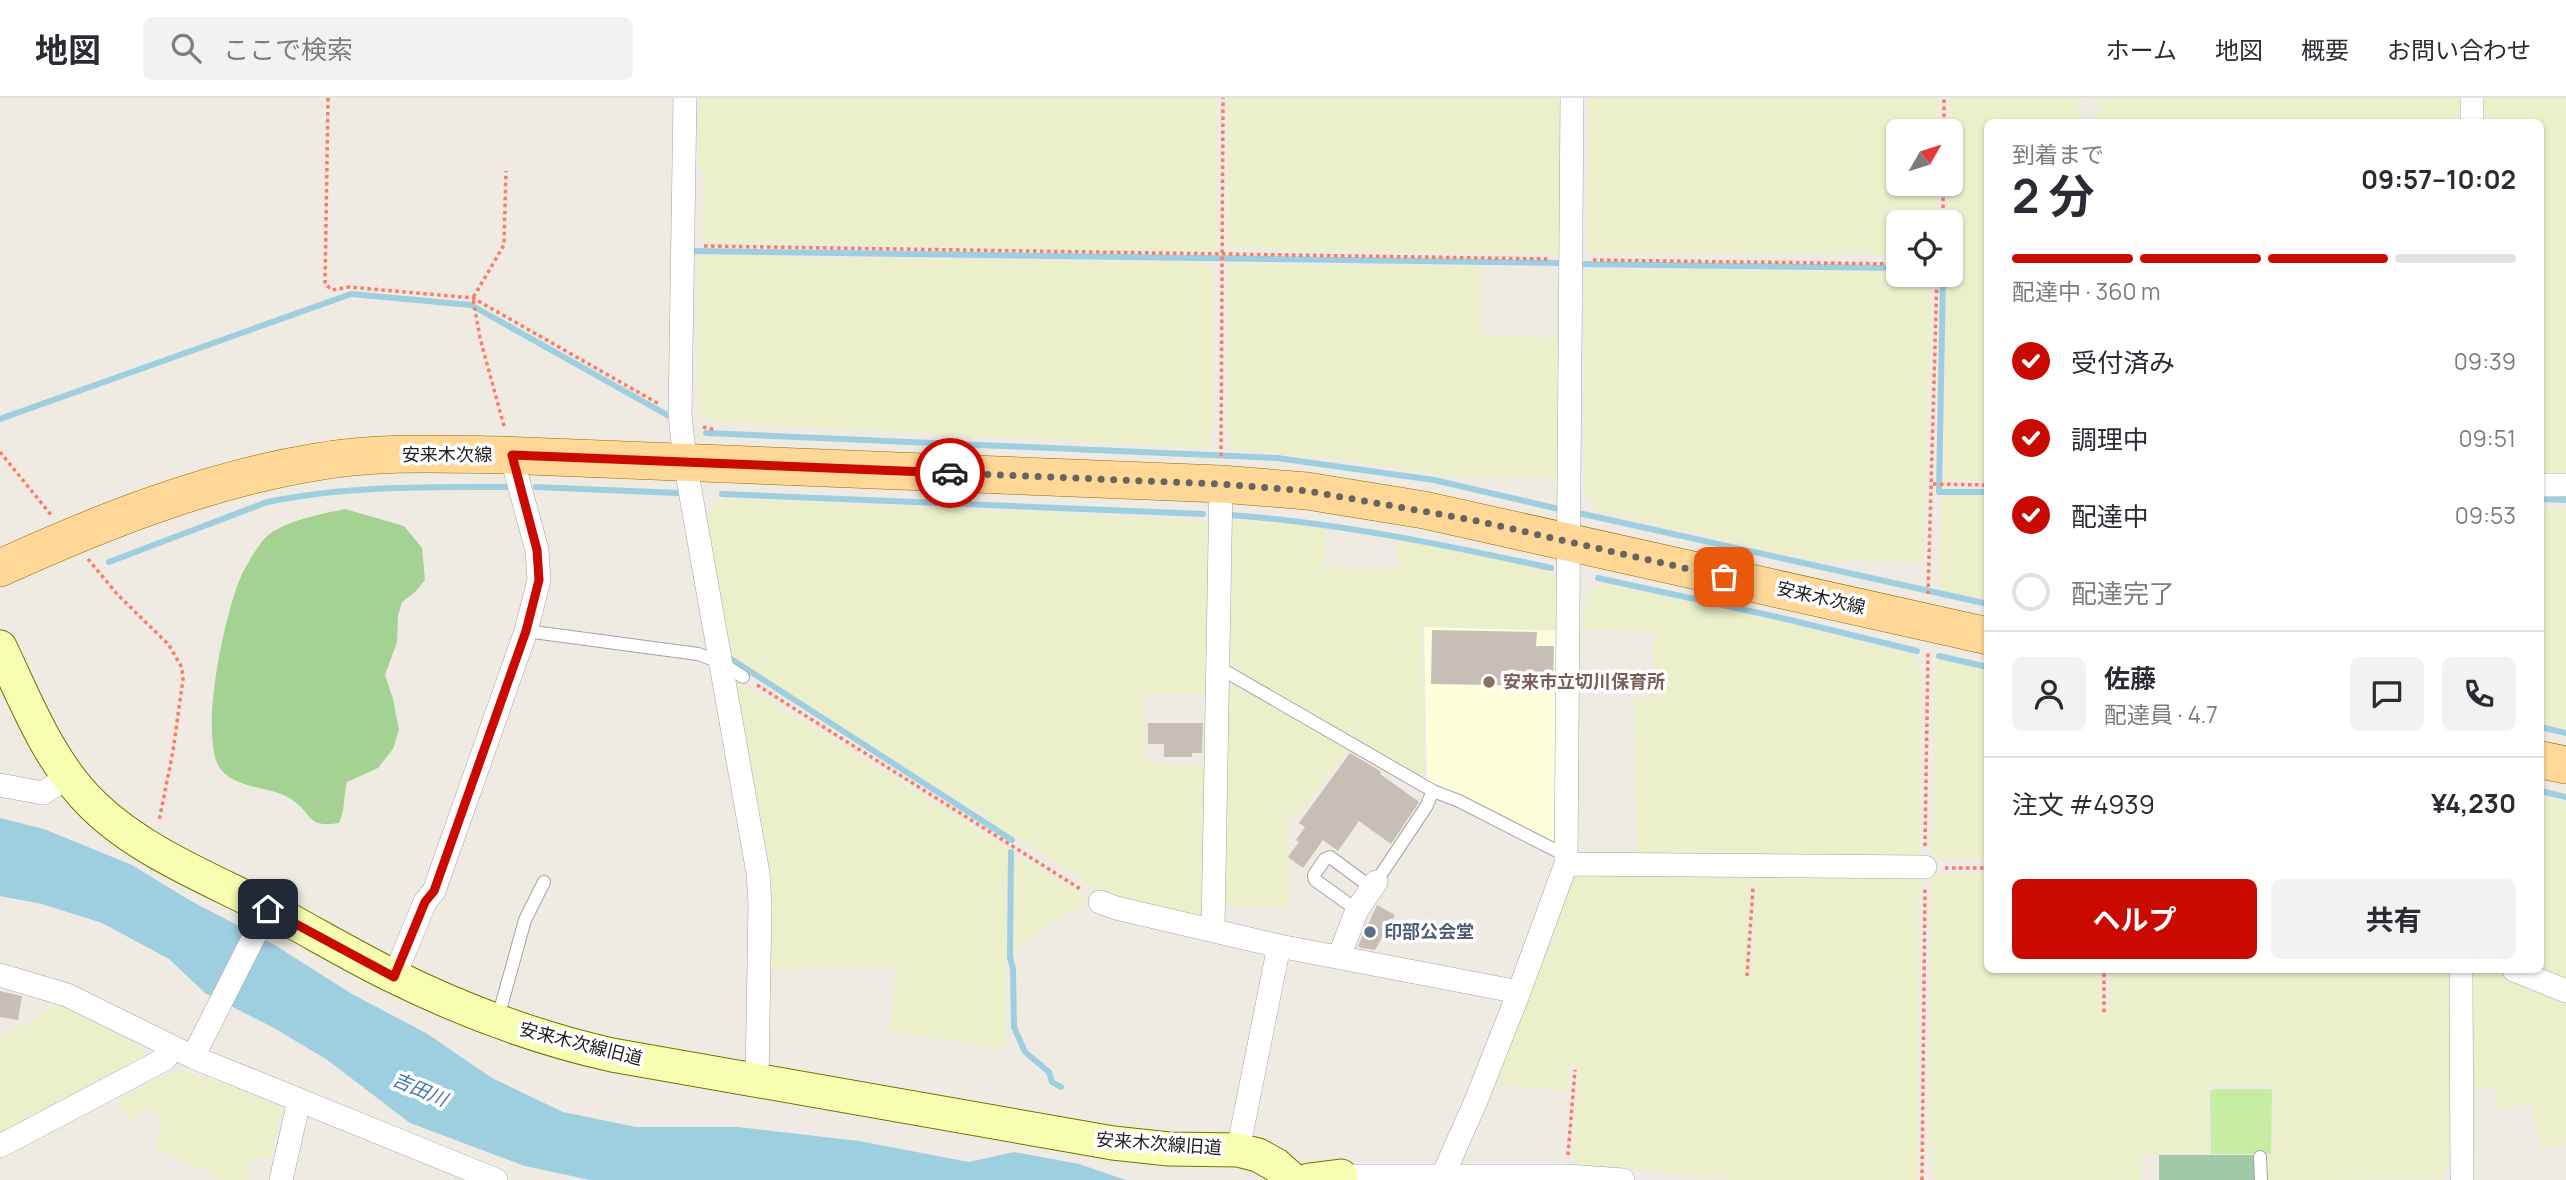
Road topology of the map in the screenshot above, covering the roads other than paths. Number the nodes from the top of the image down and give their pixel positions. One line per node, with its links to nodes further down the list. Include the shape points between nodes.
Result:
1 (685, 98): 6 (street, via 680,415)
2 (1572, 98): 10 (street)
3 (2472, 98): 4 (street)
4 (2472, 119)
5 (512, 455): 6 (main road, 安来木次線); 11 (main road, 安来木次線, via 405,454 318,461 230,479 68,537); 12 (street, via 540,561)
6 (685, 462): 7 (main road, 安来木次線); 15 (street)
7 (1221, 484): 10 (main road, 安来木次線, via 1367,500); 16 (street)
8 (2544, 485): 9 (street)
9 (2566, 485)
10 (1570, 542): 13 (main road, 安来木次線); 23 (street)
11 (0, 568)
12 (526, 631): 15 (lane, via 698,654); 36 (street, via 434,891 425,902)
13 (1984, 635)
14 (0, 647): 20 (street, 安来木次線旧道, via 41,732)
15 (720, 662): 17 (lane); 41 (street, via 758,873)
16 (1217, 667): 22 (lane); 30 (street)
17 (743, 677)
18 (2544, 761): 19 (main road)
19 (2566, 765)
20 (69, 776): 21 (street, via 43,793); 29 (street, 安来木次線旧道, via 111,821)
21 (0, 785)
22 (1433, 791): 23 (lane); 26 (lane)
23 (1566, 858): 24 (street); 38 (street)
24 (1925, 867)
25 (544, 882): 39 (lane, via 524,919)
26 (1374, 885): 28 (street); 28 (lane, via 1330,857 1319,867 1315,880)
27 (1100, 902): 30 (street)
28 (1357, 910): 32 (street)
29 (264, 918): 36 (street, 安来木次線旧道); 40 (street)
30 (1213, 929): 31 (street)
31 (1279, 946): 32 (street); 44 (street)
32 (1339, 957): 38 (street)
33 (2461, 973): 53 (street)
34 (2521, 973): 37 (street)
35 (0, 975): 40 (street, via 67,995)
36 (394, 977): 39 (street, 安来木次線旧道)
37 (2566, 991)
38 (1519, 992): 46 (street)
39 (497, 1022): 41 (street, 安来木次線旧道, via 612,1055)
40 (188, 1051): 42 (street); 43 (street)
41 (757, 1080): 44 (street, 安来木次線旧道, via 1113,1143)
42 (299, 1101): 48 (street); 49 (street)
43 (0, 1146)
44 (1238, 1150): 50 (street, 安来木次線旧道, via 1258,1155)
45 (2260, 1157): 52 (lane)
46 (1443, 1175): 47 (street); 51 (street)
47 (1325, 1178)
48 (281, 1180)
49 (496, 1180)
50 (1293, 1180)
51 (1623, 1180)
52 (2261, 1180)
53 (2462, 1180)

